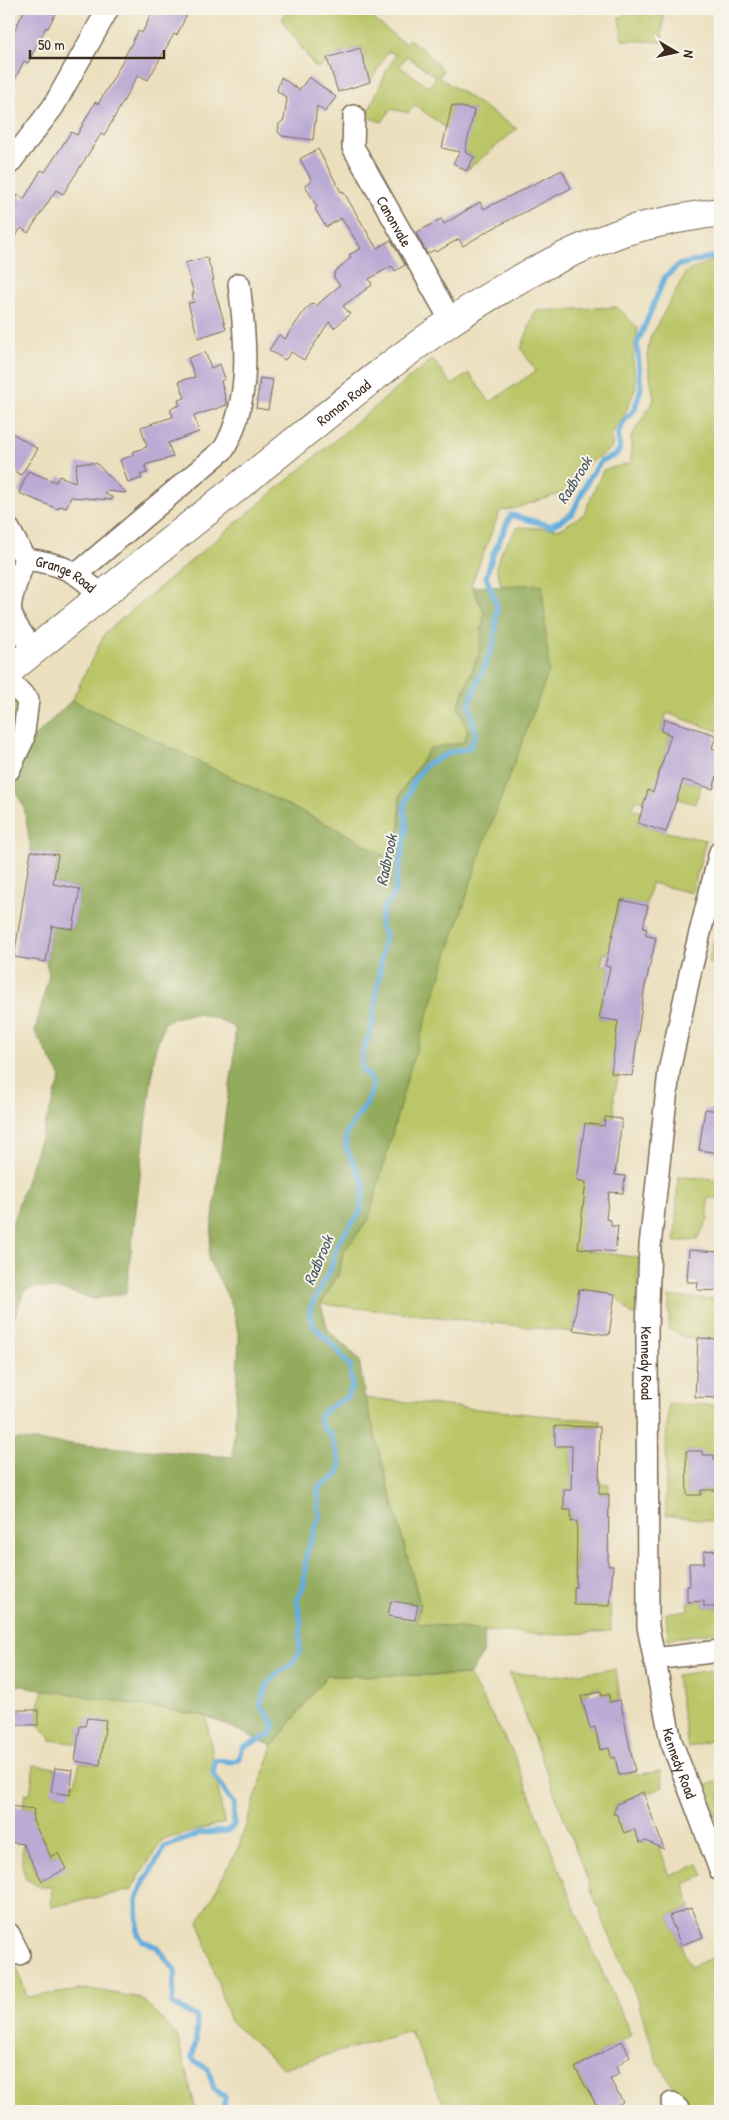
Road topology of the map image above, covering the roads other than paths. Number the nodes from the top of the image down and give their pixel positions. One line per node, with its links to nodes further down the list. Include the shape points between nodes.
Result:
1 (108, 9): 3 (street, via 53,107)
2 (354, 116): 6 (street, Canonvale, via 353,148)
3 (9, 164)
4 (720, 212): 6 (main road, Roman Road, via 625,232 589,246 512,284)
5 (240, 284): 9 (street, via 245,351 243,396 235,431 224,450)
6 (451, 321): 10 (main road, Roman Road, via 346,400)
7 (9, 529): 8 (street, Grange Road)
8 (25, 558): 9 (street, Grange Road); 11 (street, Grange Road)
9 (78, 573): 10 (street, Grange Road)
10 (102, 596): 12 (main road, Roman Road)
11 (10, 612): 12 (street, Grange Road)
12 (34, 650): 13 (main road, Roman Road)
13 (9, 671)
14 (9, 680): 15 (street, via 28,700 23,740)
15 (9, 770)
16 (720, 852): 18 (street, Kennedy Road, via 669,1070 650,1246 647,1331 648,1617)
17 (720, 1651): 18 (street)
18 (654, 1659): 19 (street, Kennedy Road, via 671,1741)
19 (720, 1870)
20 (9, 1934): 21 (street)
21 (19, 1954)

